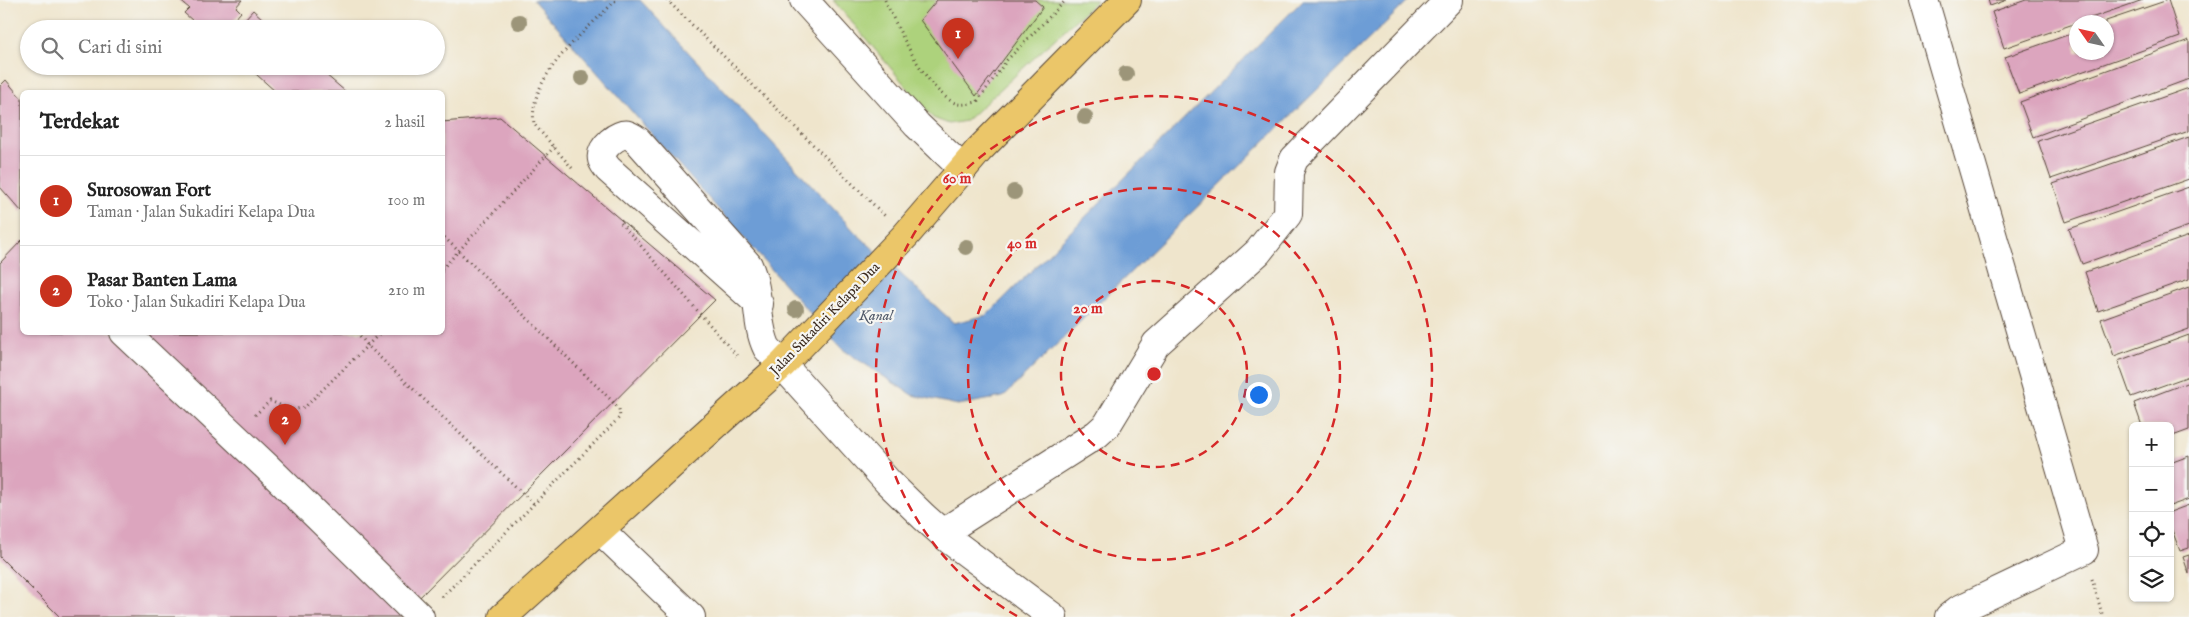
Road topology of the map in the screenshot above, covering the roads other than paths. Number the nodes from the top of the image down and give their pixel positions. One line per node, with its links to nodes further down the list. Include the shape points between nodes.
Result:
1 (804, 0): 5 (street, via 917,125)
2 (1127, 0): 5 (main road, Jalan Sukadiri Kelapa Dua)
3 (1449, 0): 10 (street, via 1301,150 1290,172 1288,214 1258,252 1156,344 1107,426)
4 (1924, 0): 15 (street, via 2084,550)
5 (963, 169): 8 (main road, Jalan Sukadiri Kelapa Dua)
6 (759, 304): 6 (street, via 608,169 602,153 609,143 621,135 629,135 638,141 748,265); 8 (street, via 762,337 767,348)
7 (127, 335): 11 (street)
8 (783, 364): 9 (main road, Jalan Sukadiri Kelapa Dua); 10 (street, via 888,482)
9 (600, 530): 12 (main road, Jalan Sukadiri Kelapa Dua); 13 (street)
10 (942, 533): 14 (street)
11 (428, 610)
12 (503, 617)
13 (691, 617)
14 (1053, 617)
15 (1948, 617)

